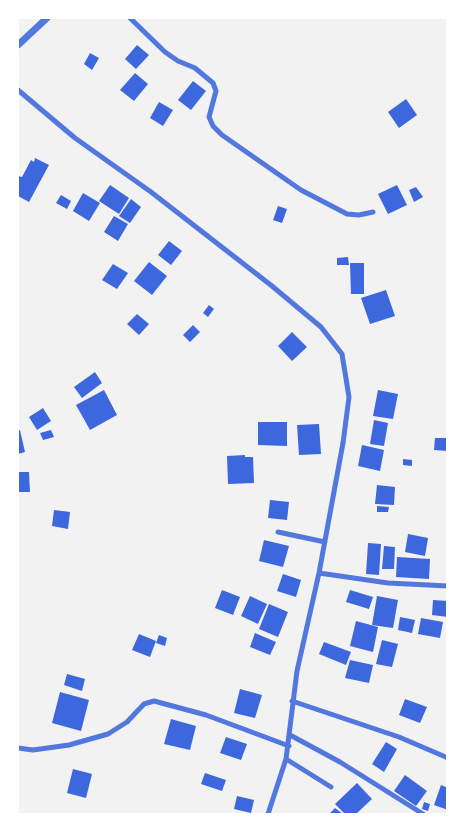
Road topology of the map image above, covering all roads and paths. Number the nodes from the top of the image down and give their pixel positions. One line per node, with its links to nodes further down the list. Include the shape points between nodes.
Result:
1 (47, 18): 3 (street)
2 (130, 18): 5 (street, via 165,52 196,68 213,84 216,91 210,117 222,135 301,190 347,214)
3 (18, 45)
4 (18, 90): 7 (street, via 75,138 272,286 321,327 342,354 349,397)
5 (373, 212)
6 (278, 532): 7 (street)
7 (325, 542): 8 (street)
8 (319, 573): 9 (street, via 388,583); 10 (street)
9 (448, 586)
10 (292, 701): 11 (street); 14 (street, via 399,737)
11 (290, 735): 12 (street); 18 (street)
12 (289, 746): 13 (street, via 206,715 154,701 144,704 127,722 108,734 69,745 33,750); 15 (street)
13 (18, 748)
14 (448, 758)
15 (286, 759): 16 (street); 17 (street)
16 (331, 787)
17 (268, 814)
18 (423, 814)

